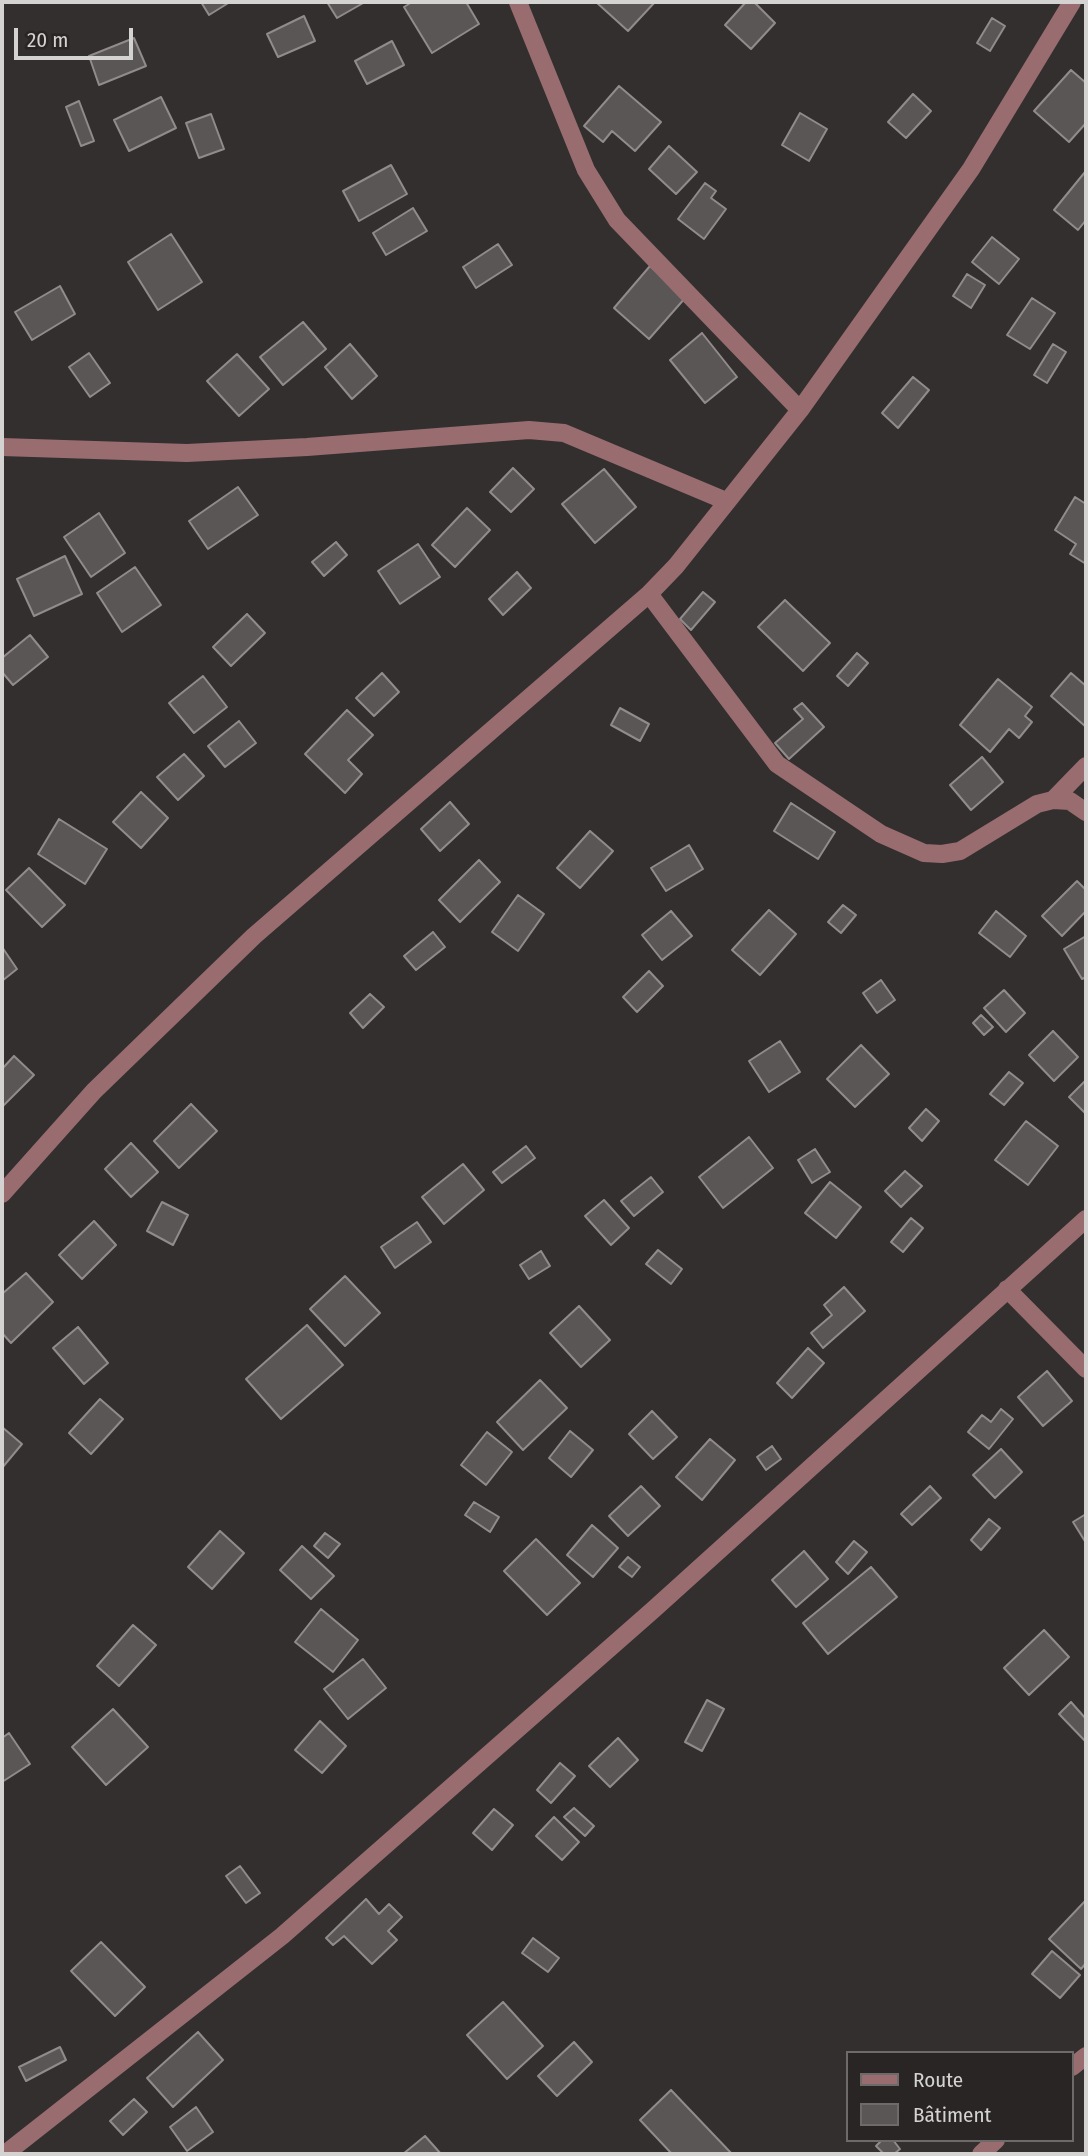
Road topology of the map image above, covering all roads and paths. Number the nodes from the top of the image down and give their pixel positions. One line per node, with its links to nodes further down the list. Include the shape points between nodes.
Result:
1 (518, 2): 3 (street, via 586,170 617,219)
2 (1072, 2): 3 (street, via 971,169)
3 (800, 410): 5 (street)
4 (2, 447): 5 (street, via 187,453 529,430 564,433)
5 (726, 501): 6 (street)
6 (649, 594): 8 (street, via 777,764 881,834 924,853 960,851 1037,804); 10 (street, via 254,936 94,1091)
7 (1086, 766): 8 (street)
8 (1053, 800): 9 (street, via 1070,801)
9 (1086, 812)
10 (2, 1194)
11 (1086, 1219): 12 (street)
12 (1007, 1289): 13 (street); 15 (street, via 653,1610 282,1936)
13 (1086, 1369)
14 (994, 2142): 16 (street)
15 (5, 2154)
16 (981, 2154)

